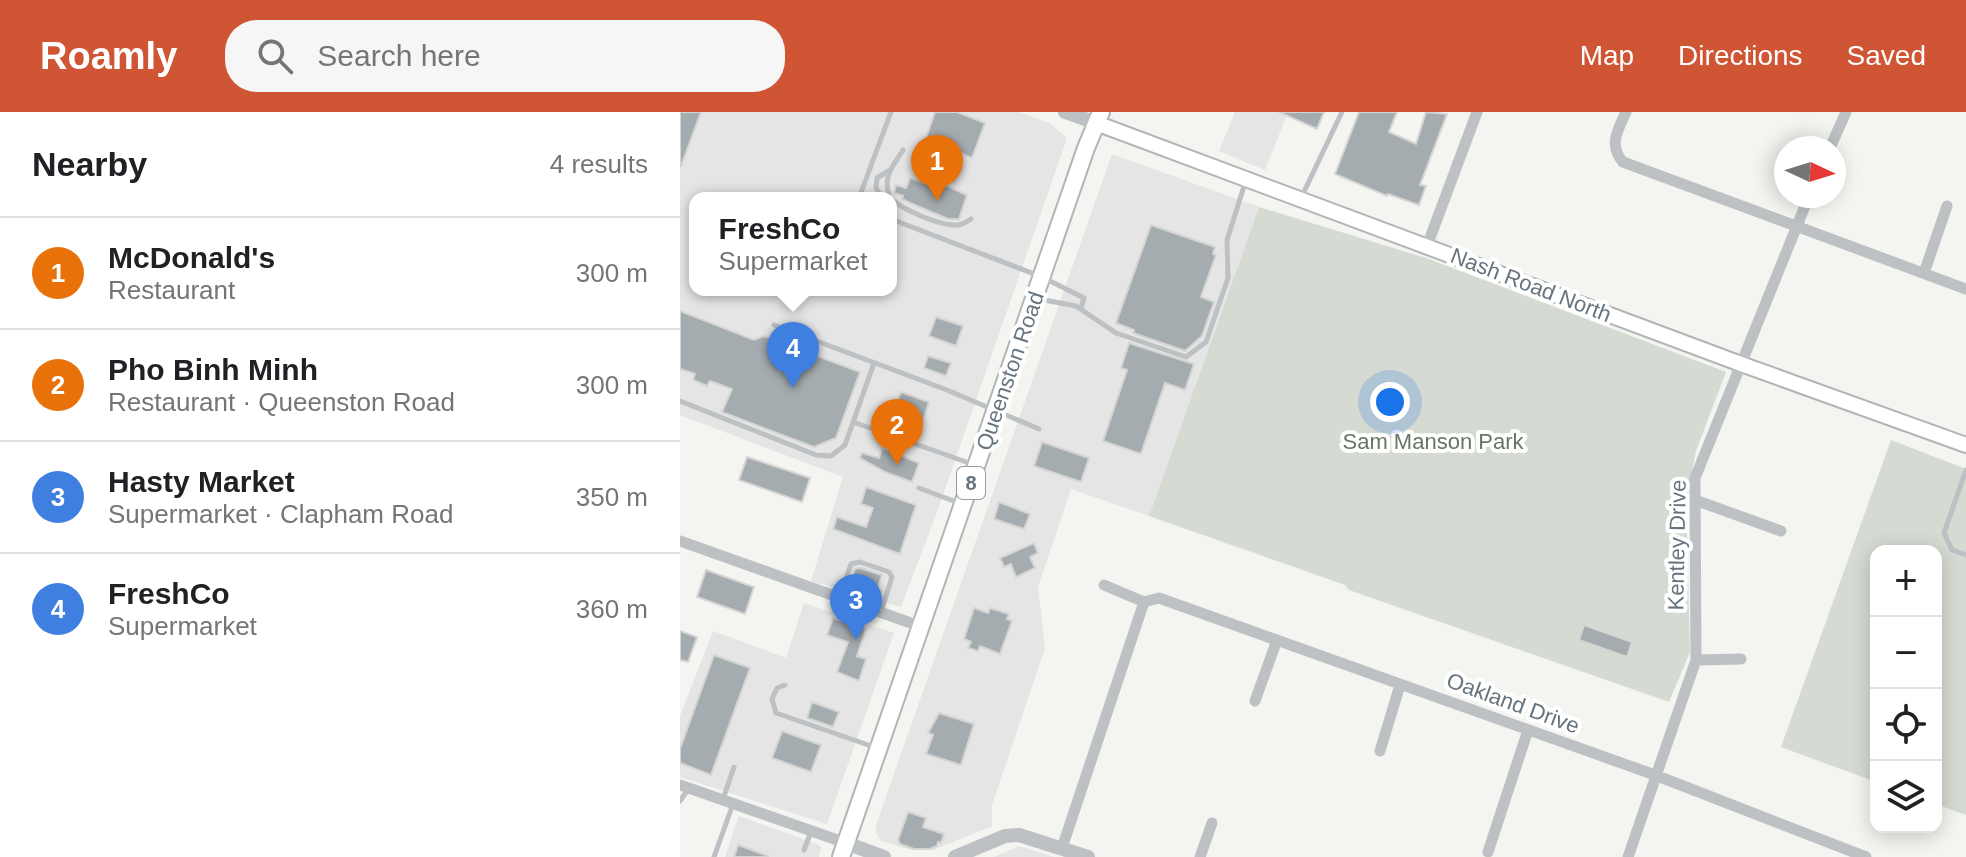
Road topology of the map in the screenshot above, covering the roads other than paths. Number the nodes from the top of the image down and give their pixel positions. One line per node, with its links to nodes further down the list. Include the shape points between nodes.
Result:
1 (891, 112): 11 (lane)
2 (1065, 112): 7 (street)
3 (1342, 112): 13 (lane)
4 (1477, 112): 20 (street)
5 (1626, 112): 19 (street, via 1614,140 1623,162)
6 (1846, 112): 8 (street)
7 (1099, 118): 10 (main road, Nash Road North); 22 (main road, Queenston Road / 8)
8 (1835, 136)
9 (903, 150): 12 (lane, via 891,170 877,178)
10 (1247, 179): 13 (main road, Nash Road North); 25 (lane, via 1227,240 1228,278 1200,348 1186,357 1116,333)
11 (861, 192)
12 (879, 192)
13 (1301, 199): 20 (main road, Nash Road North)
14 (897, 204): 17 (lane, via 952,225)
15 (1947, 206): 21 (street)
16 (1804, 208): 19 (street, Kentley Drive)
17 (971, 219)
18 (897, 221): 22 (lane)
19 (1795, 227): 21 (street); 28 (street, Kentley Drive)
20 (1427, 246): 28 (main road, Nash Road North)
21 (1924, 273): 23 (street)
22 (1042, 277): 24 (main road, Queenston Road / 8); 25 (lane, via 1084,298)
23 (1966, 289)
24 (1035, 298): 25 (lane); 30 (main road, Queenston Road / 8)
25 (1081, 308)
26 (774, 325): 27 (lane)
27 (874, 363): 30 (lane); 31 (lane)
28 (1741, 364): 33 (main road, Nash Road North); 37 (street, Kentley Drive, via 1695,478)
29 (680, 401): 31 (lane, via 825,457 845,445)
30 (996, 410): 32 (lane); 34 (main road, Queenston Road / 8)
31 (853, 422): 34 (lane)
32 (1039, 429)
33 (1966, 445)
34 (977, 466): 38 (main road, Queenston Road / 8)
35 (1966, 470): 41 (lane, via 1944,533 1952,550)
36 (919, 488): 38 (lane)
37 (1695, 500): 39 (street); 49 (street, Kentley Drive)
38 (963, 504): 46 (main road, Queenston Road / 8)
39 (1781, 531)
40 (680, 541): 43 (street)
41 (1966, 555)
42 (1104, 585): 44 (street, Oakland Drive)
43 (839, 599): 45 (street); 45 (lane, via 851,564 860,562 892,577)
44 (1144, 602): 47 (street, Oakland Drive, via 1159,598); 63 (street)
45 (881, 613): 46 (street)
46 (922, 627): 54 (main road, Queenston Road / 8)
47 (1277, 640): 51 (street, Oakland Drive); 52 (street)
48 (1741, 659): 49 (street)
49 (1696, 660): 57 (street, Kentley Drive)
50 (785, 685): 54 (lane, via 772,699 776,713)
51 (1400, 685): 53 (street, Oakland Drive); 55 (street)
52 (1255, 701)
53 (1528, 730): 57 (street, Oakland Drive); 66 (street)
54 (879, 749): 65 (main road, Queenston Road / 8)
55 (1380, 751)
56 (734, 767): 60 (lane)
57 (1655, 775): 72 (street, Kentley Drive); 73 (street, Oakland Drive)
58 (685, 786): 59 (lane); 60 (street)
59 (680, 801)
60 (728, 801): 62 (street); 67 (lane)
61 (1212, 823): 71 (street)
62 (811, 831): 64 (lane); 65 (street)
63 (1062, 848): 69 (street, via 1005,836); 70 (street)
64 (804, 850)
65 (844, 850): 68 (street)
66 (1488, 852)
67 (714, 857)
68 (884, 857)
69 (955, 857)
70 (1088, 857)
71 (1200, 857)
72 (1628, 857)
73 (1866, 857)

